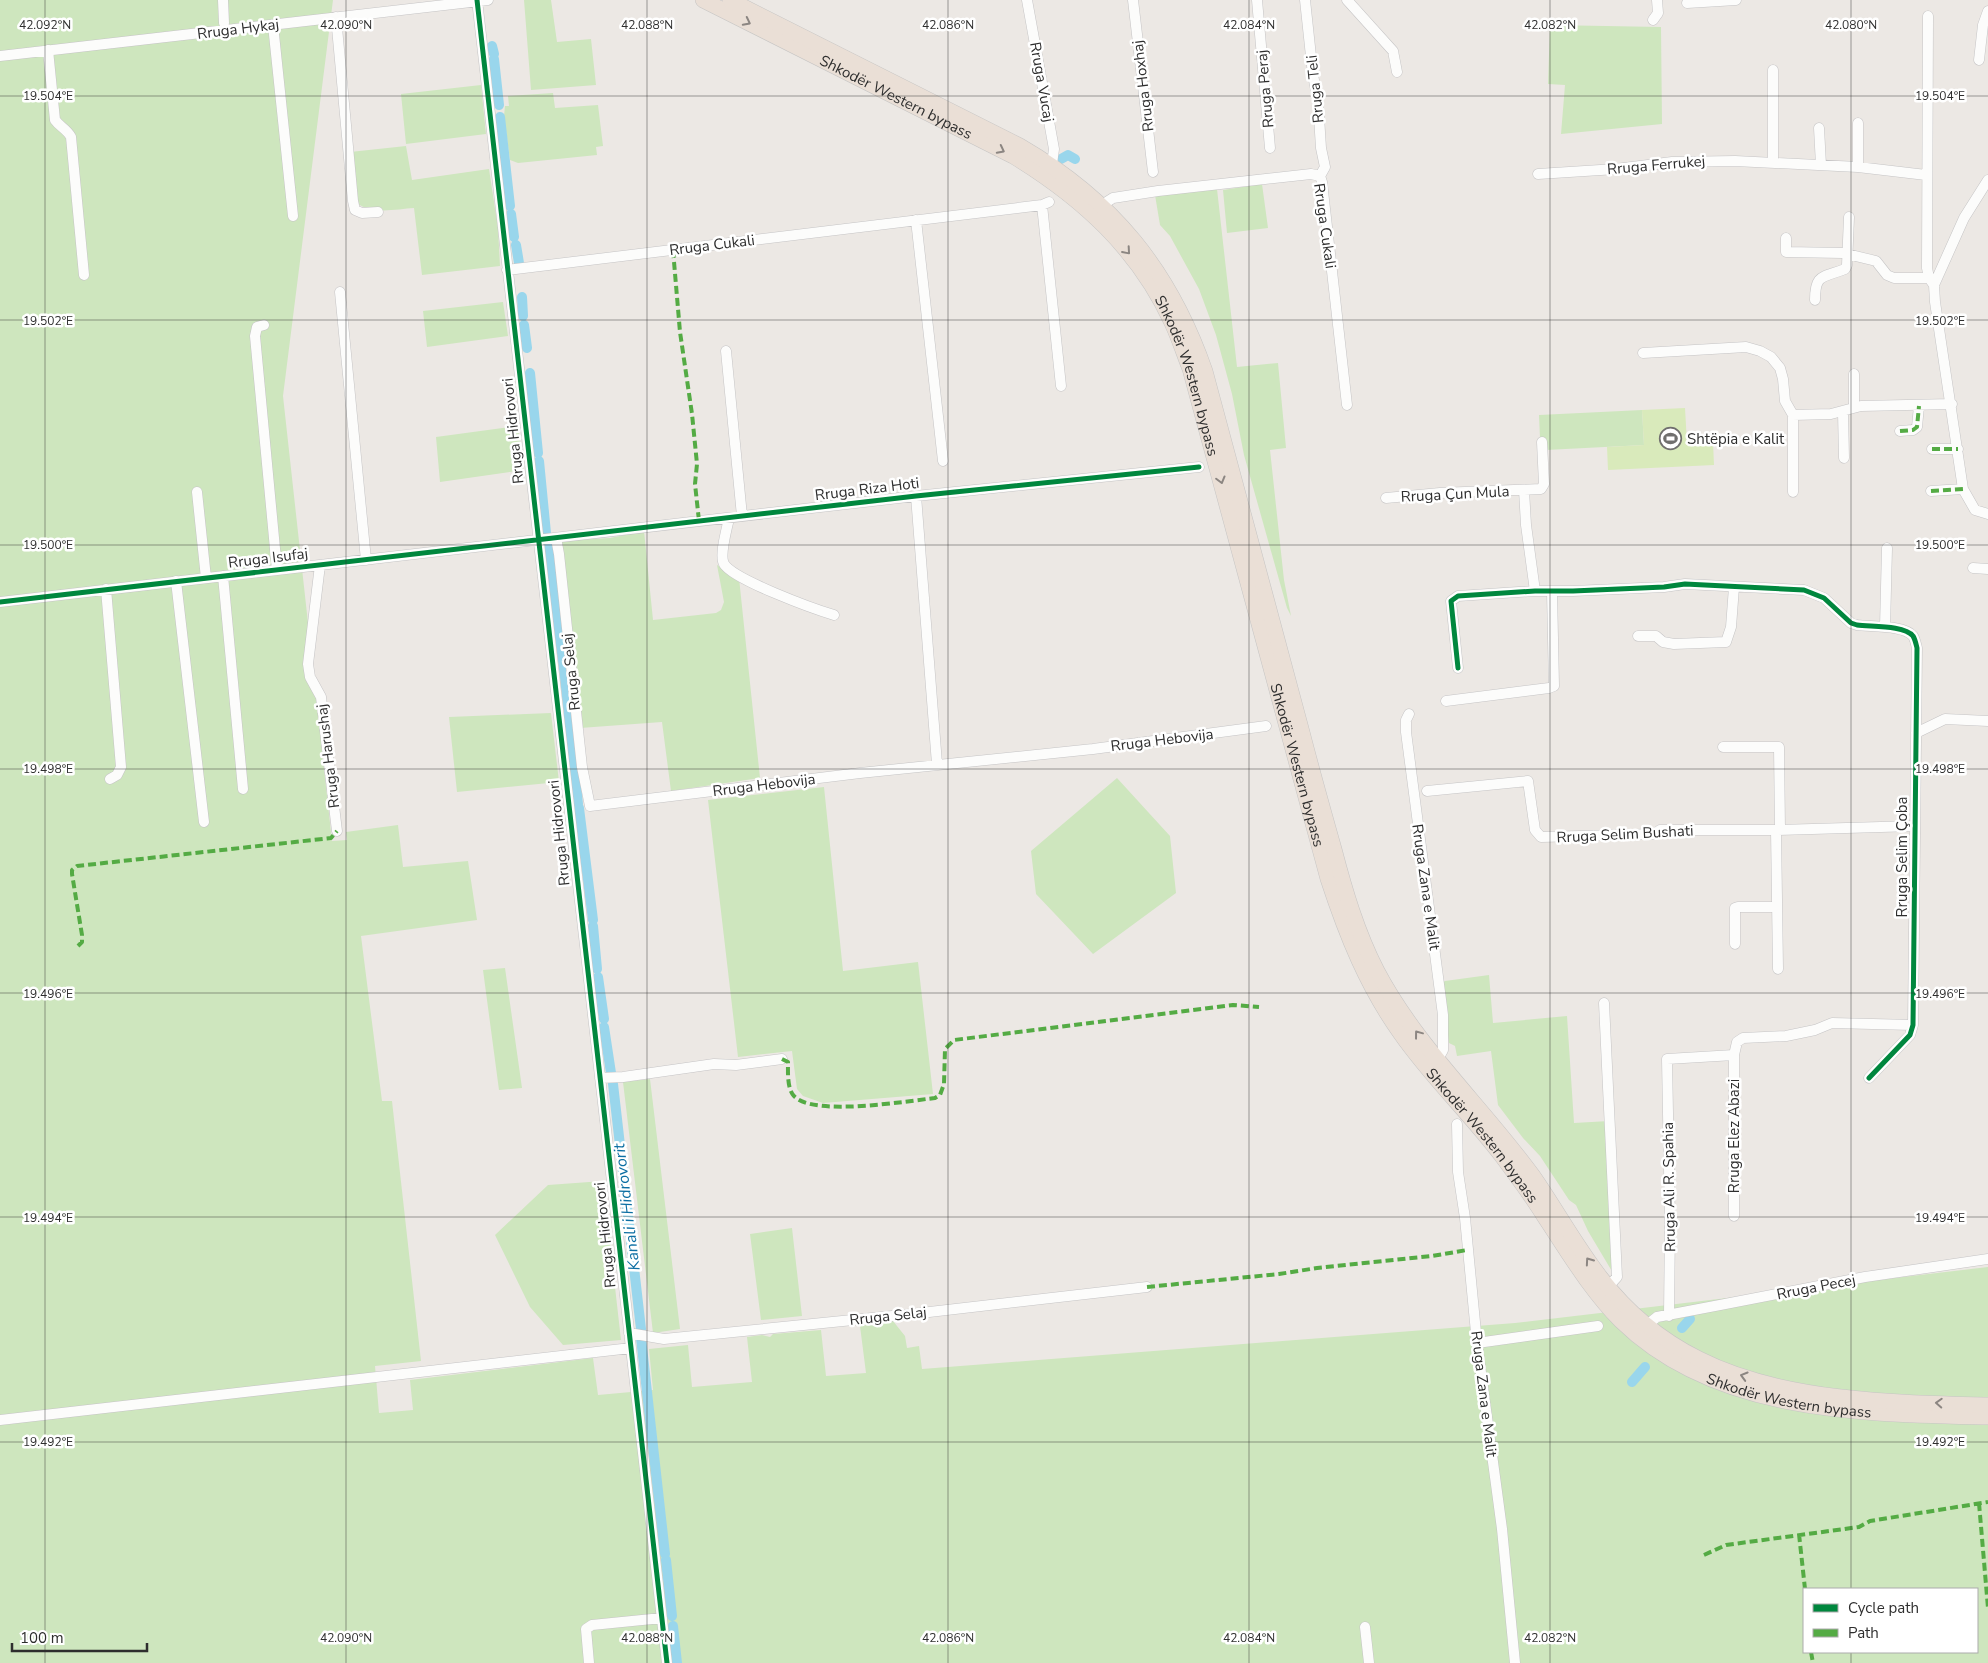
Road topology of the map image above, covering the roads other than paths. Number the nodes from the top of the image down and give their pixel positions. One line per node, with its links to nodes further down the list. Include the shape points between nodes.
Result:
1 (222, 0): 18 (street)
2 (488, 0): 12 (street, Rruga Hykaj)
3 (703, 0): 134 (highway, Shkodër Western bypass, one-way to 134, via 1014,156 1046,176 1095,215 1150,281 1173,323 1190,369 1328,879 1346,932 1371,986 1400,1034 1501,1155 1589,1284 1621,1321 1655,1349 1737,1390 1844,1410)
4 (730, 0): 29 (highway, Shkodër Western bypass)
5 (1027, 0): 29 (street, Rruga Vucaj, via 1054,150)
6 (1133, 0): 32 (street, Rruga Hoxhaj)
7 (1257, 0): 27 (street, Rruga Peraj)
8 (1305, 0): 35 (street, Rruga Teli, via 1325,167)
9 (1347, 0): 24 (street, via 1393,51)
10 (1657, 0): 17 (street, via 1658,14)
11 (1736, 0): 13 (street)
12 (477, 1): 16 (street, Rruga Hykaj); 44 (street, Rruga Hidrovori)
13 (1687, 3)
14 (1988, 11): 22 (street)
15 (1928, 16): 34 (street)
16 (336, 17): 19 (street, Rruga Hykaj); 38 (street, via 353,201 355,210)
17 (1653, 20)
18 (224, 23)
19 (273, 25): 20 (street, Rruga Hykaj); 39 (street)
20 (48, 50): 21 (street, Rruga Hykaj); 45 (street, via 55,120 68,130 71,137)
21 (0, 56)
22 (1979, 60)
23 (1773, 70): 28 (street)
24 (1397, 72)
25 (1858, 123): 31 (street)
26 (1819, 128): 30 (street)
27 (1270, 148)
28 (1773, 162): 30 (street, Rruga Ferrukej); 33 (street, Rruga Ferrukej, via 1672,162)
29 (1052, 164): 37 (highway, Shkodër Western bypass)
30 (1821, 165): 31 (street, Rruga Ferrukej)
31 (1858, 168): 34 (street, Rruga Ferrukej)
32 (1154, 172)
33 (1538, 174)
34 (1926, 175): 46 (street, via 1926,268)
35 (1320, 176): 37 (street, Rruga Cukali, via 1311,174 1158,190 1113,198); 55 (street, Rruga Cukali)
36 (1988, 180): 46 (street, via 1964,218)
37 (1102, 205): 119 (highway, Shkodër Western bypass, one-way to 37, via 1389,991 1364,942 1347,898 1194,339 1165,283 1135,239)
38 (378, 212)
39 (293, 216)
40 (1849, 217): 43 (street)
41 (916, 220): 44 (street, Rruga Cukali); 53 (street, Rruga Cukali, via 1045,204); 65 (street)
42 (1786, 238): 43 (street, via 1786,252)
43 (1848, 255): 46 (street, via 1876,261 1887,275 1894,278); 48 (street, via 1845,270 1819,279 1815,284)
44 (508, 270): 78 (street, Rruga Hidrovori)
45 (84, 275)
46 (1932, 282): 54 (street)
47 (340, 292): 80 (street)
48 (1815, 300)
49 (264, 326): 84 (street, Rruga Isufaj, via 257,328 255,336)
50 (726, 351): 75 (street)
51 (1643, 353): 59 (street, via 1737,347 1760,351 1771,357 1780,368 1785,401)
52 (1854, 374): 57 (street)
53 (1061, 386)
54 (1952, 404): 56 (street); 62 (street)
55 (1347, 405)
56 (1919, 406): 57 (street); 60 (street, via 1917,427)
57 (1854, 407): 58 (street)
58 (1842, 412): 59 (street); 64 (street)
59 (1792, 415): 71 (street)
60 (1900, 431)
61 (1542, 442): 68 (street, Rruga Çun Mula, via 1544,484 1541,489)
62 (1958, 449): 63 (street); 67 (street)
63 (1932, 450)
64 (1844, 458)
65 (943, 461)
66 (1199, 466): 72 (street, Rruga Riza Hoti)
67 (1963, 489): 69 (street); 74 (street, via 1975,510)
68 (1524, 490): 73 (street, Rruga Çun Mula); 90 (street, Rruga Çun Mula)
69 (1931, 491)
70 (197, 492): 86 (street)
71 (1793, 492)
72 (916, 496): 75 (street, Rruga Riza Hoti); 103 (street)
73 (1386, 498)
74 (1988, 514)
75 (742, 516): 76 (street, Rruga Riza Hoti)
76 (729, 518): 77 (street, Rruga Riza Hoti); 93 (street, via 722,556 724,564 780,596)
77 (556, 538): 78 (street, Rruga Riza Hoti); 107 (street, Rruga Selaj, via 582,767)
78 (538, 540): 80 (street, Rruga Isufaj); 120 (street, Rruga Hidrovori)
79 (1887, 548): 94 (street)
80 (366, 560): 81 (street, Rruga Isufaj)
81 (320, 565): 84 (street, Rruga Isufaj); 111 (street, Rruga Harushaj, via 308,664 310,677 321,697)
82 (1973, 568): 83 (street)
83 (1988, 569)
84 (276, 570): 85 (street, Rruga Isufaj)
85 (223, 576): 86 (street, Rruga Isufaj); 105 (street, Rruga Isufaj)
86 (206, 578): 87 (street, Rruga Isufaj)
87 (176, 582): 89 (street, Rruga Isufaj); 108 (street)
88 (1734, 586): 91 (street, Rruga Selim Çoba, via 1685,584); 94 (street, Rruga Selim Çoba, via 1804,590 1824,598 1851,623); 95 (street, via 1731,627 1726,642 1674,644 1663,642 1656,636)
89 (106, 589): 92 (street, Rruga Isufaj); 104 (street, via 121,767 117,776)
90 (1535, 590): 91 (street); 96 (street, via 1458,596 1451,601)
91 (1552, 592): 97 (street, via 1554,686)
92 (0, 602)
93 (834, 615)
94 (1884, 628): 101 (street, Rruga Selim Çoba, via 1909,632 1914,638 1917,648)
95 (1638, 636)
96 (1458, 668)
97 (1446, 701)
98 (1409, 714): 119 (street, Rruga Zana e Malit, via 1406,732 1443,1015 1443,1050)
99 (1988, 721): 101 (street, via 1945,719)
100 (1266, 726): 103 (street, Rruga Hebovija)
101 (1916, 733): 109 (street, Rruga Selim Çoba)
102 (1722, 747): 110 (street, via 1779,747)
103 (937, 764): 107 (street, Rruga Hebovija)
104 (110, 779)
105 (243, 790)
106 (1428, 791): 110 (street, Rruga Selim Bushati, via 1528,780 1535,830 1541,837 1655,834 1660,830)
107 (590, 806)
108 (204, 822)
109 (1915, 826): 110 (street, Rruga Selim Bushati); 116 (street, Rruga Selim Çoba)
110 (1778, 830): 112 (street)
111 (337, 831)
112 (1776, 907): 113 (street, via 1736,908); 114 (street)
113 (1735, 944)
114 (1778, 969)
115 (1604, 1002): 126 (street, via 1618,1277)
116 (1913, 1025): 117 (street, via 1832,1023 1786,1036 1743,1038 1737,1042); 121 (street, via 1910,1035)
117 (1734, 1055): 123 (street, Rruga Elez Abazi); 127 (street, Rruga Ali R. Spahia, via 1667,1058)
118 (782, 1059): 120 (street)
119 (1438, 1059): 126 (highway, Shkodër Western bypass, one-way to 119, via 1514,1150)
120 (600, 1078): 130 (street, Rruga Hidrovori)
121 (1870, 1078)
122 (1456, 1124): 131 (street, Rruga Zana e Malit, via 1458,1172)
123 (1734, 1216)
124 (1988, 1259): 127 (street, Rruga Pecej, via 1865,1277)
125 (1147, 1287): 130 (street, Rruga Selaj, via 674,1338)
126 (1608, 1287): 128 (highway, Shkodër Western bypass)
127 (1669, 1316): 128 (street, Rruga Pecej, via 1658,1317)
128 (1647, 1325): 133 (highway, Shkodër Western bypass, one-way to 128, via 1855,1398 1774,1384 1700,1360)
129 (1598, 1326): 131 (street)
130 (629, 1333): 132 (street, Rruga Hidrovori)
131 (1477, 1343): 141 (street, Rruga Zana e Malit, via 1502,1529)
132 (631, 1348): 135 (street); 136 (street, Rruga Hidrovori)
133 (1988, 1405)
134 (1988, 1417)
135 (0, 1420)
136 (662, 1618): 138 (street, via 592,1625 586,1629); 139 (street, Rruga Hidrovori)
137 (1365, 1627): 140 (street)
138 (589, 1663)
139 (667, 1663)
140 (1369, 1663)
141 (1515, 1663)

